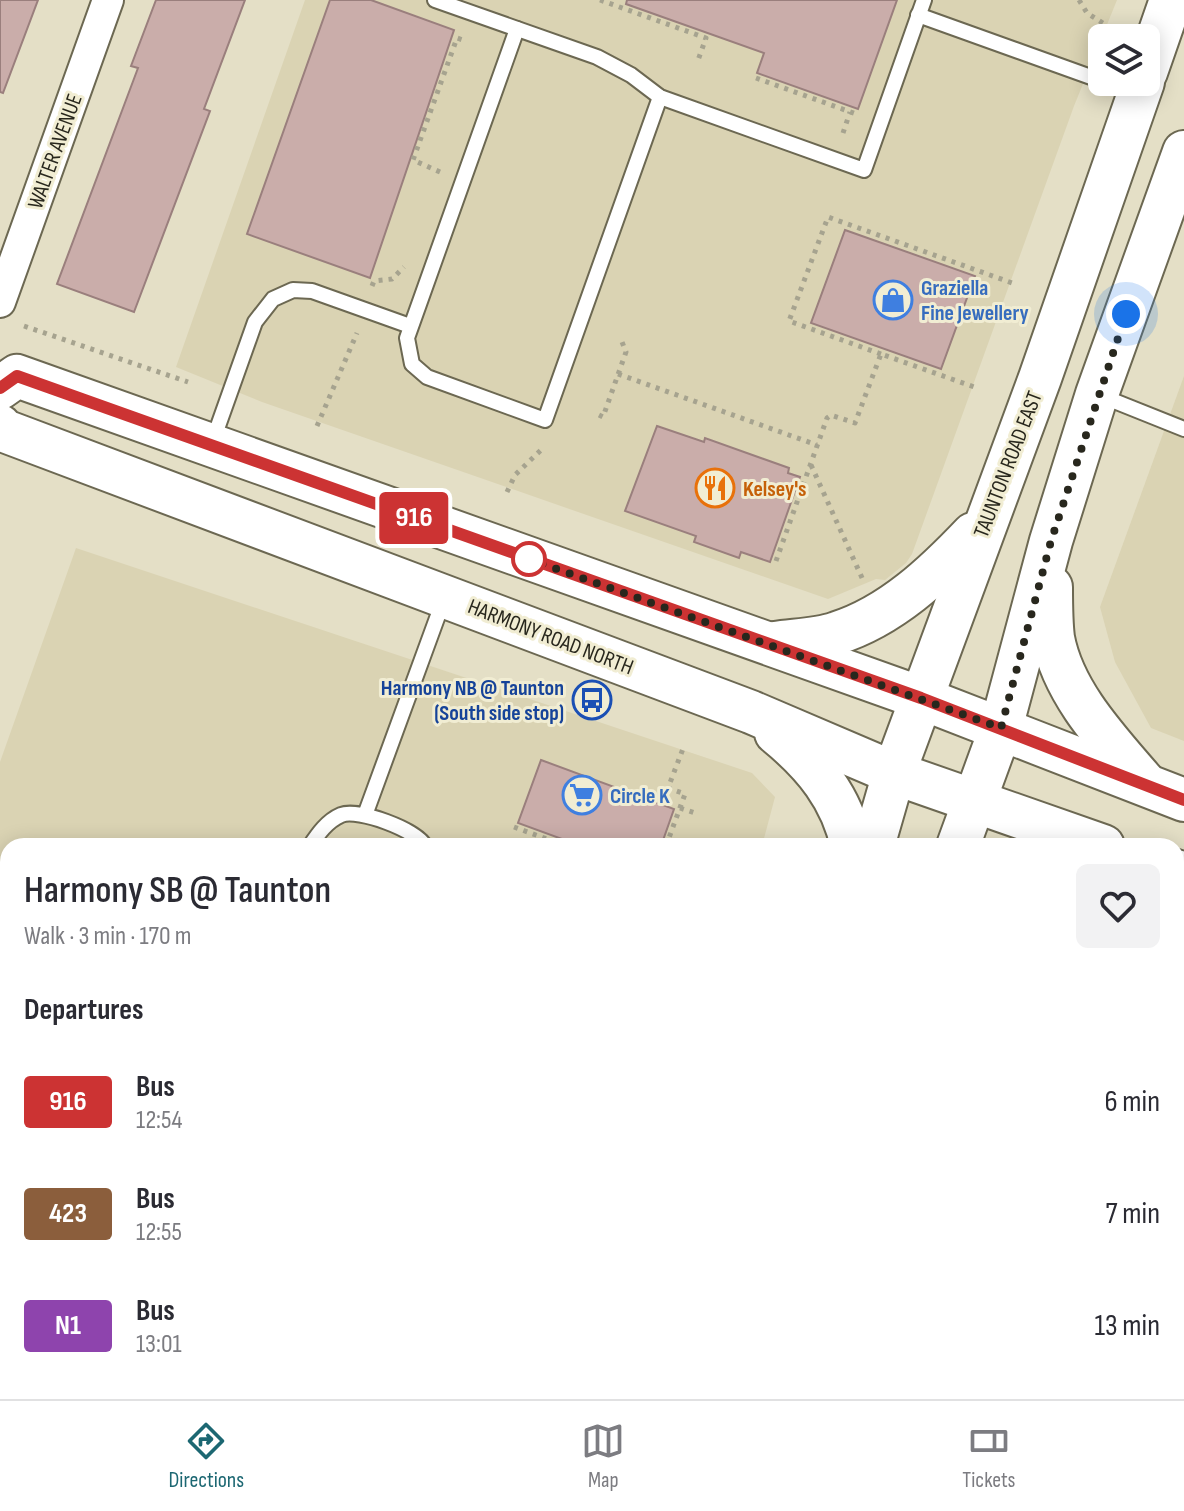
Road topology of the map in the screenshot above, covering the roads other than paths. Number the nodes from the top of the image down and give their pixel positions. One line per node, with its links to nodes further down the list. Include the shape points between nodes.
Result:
1 (108, 0): 12 (street, WALTER AVENUE)
2 (435, 0): 7 (lane)
3 (924, 0): 5 (lane)
4 (1171, 0): 6 (main road, TAUNTON ROAD EAST)
5 (918, 15): 8 (lane); 10 (lane, via 864,170)
6 (1158, 24)
7 (517, 29): 10 (lane, via 597,57); 13 (lane)
8 (1088, 71)
9 (1122, 96): 19 (main road, TAUNTON ROAD EAST, via 1040,378)
10 (660, 97): 13 (lane, via 545,420 423,375 406,348)
11 (1184, 152): 15 (main road)
12 (7, 312)
13 (410, 326): 18 (lane, via 312,291 293,290 273,299 255,322)
14 (0, 388): 18 (main road, via 17,376)
15 (1097, 394): 17 (lane); 20 (main road)
16 (0, 426): 21 (main road, HARMONY ROAD NORTH)
17 (1184, 429)
18 (211, 445): 22 (main road)
19 (984, 521): 22 (main road, via 935,575 881,612 836,634); 23 (main road, TAUNTON ROAD EAST)
20 (1051, 541): 25 (main road); 27 (main road, via 1054,640 1067,675 1101,732)
21 (445, 595): 24 (main road, HARMONY ROAD NORTH); 29 (lane)
22 (765, 644): 23 (main road)
23 (921, 698): 25 (main road); 26 (main road, TAUNTON ROAD EAST)
24 (751, 712): 26 (main road, HARMONY ROAD NORTH); 32 (main road, via 800,752 830,789)
25 (1001, 728): 27 (main road); 28 (main road)
26 (894, 773): 28 (main road, HARMONY ROAD NORTH); 33 (main road, TAUNTON ROAD EAST)
27 (1165, 792)
28 (974, 802): 34 (main road); 35 (main road, HARMONY ROAD NORTH)
29 (365, 815): 30 (lane, via 344,814); 31 (lane)
30 (317, 838)
31 (420, 838)
32 (850, 838)
33 (875, 838)
34 (961, 838)
35 (1080, 838)

